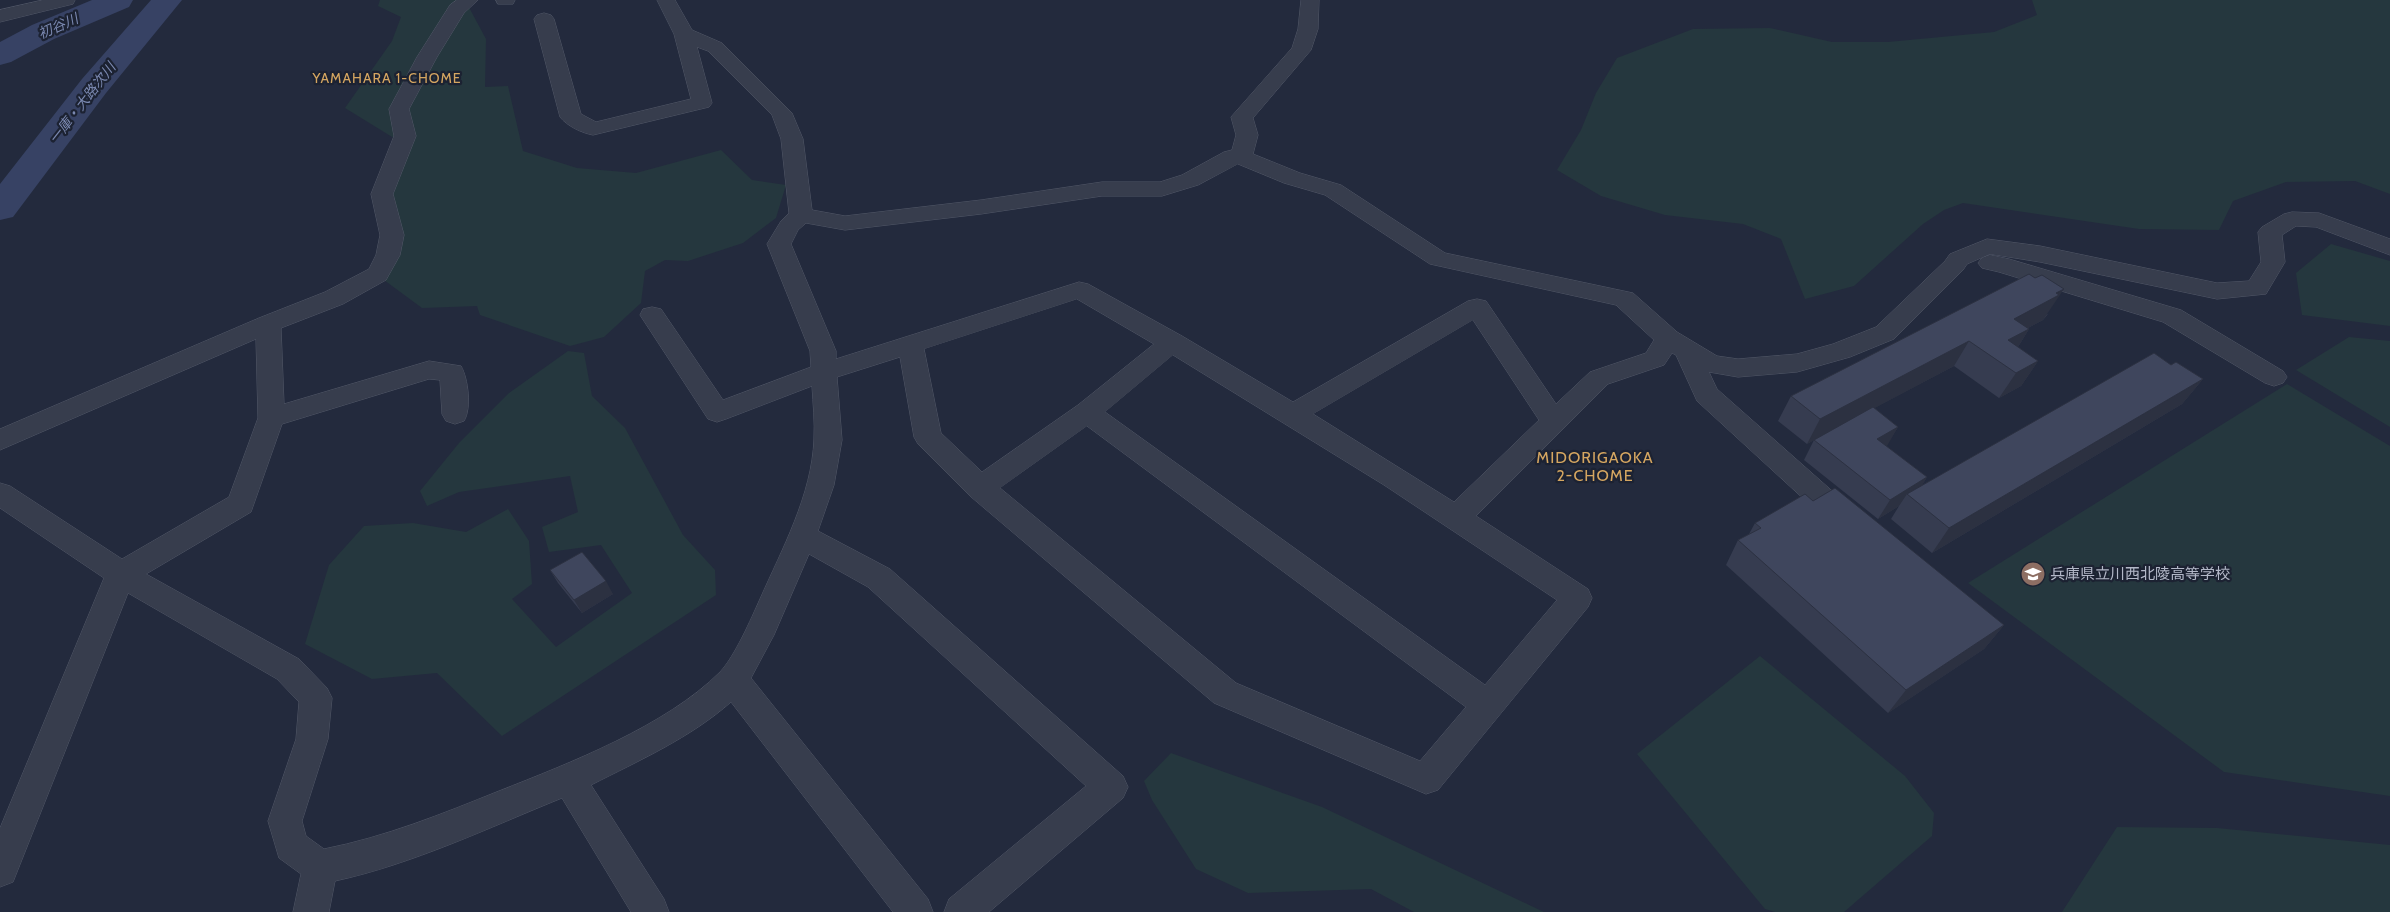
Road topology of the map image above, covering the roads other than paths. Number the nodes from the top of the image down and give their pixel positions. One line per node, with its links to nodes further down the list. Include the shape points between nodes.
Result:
1 (66, 0): 5 (street)
2 (469, 0): 13 (street, via 457,9 399,110 405,136 382,194 392,235 388,256 378,274 334,298)
3 (666, 0): 7 (street)
4 (1310, 0): 8 (street, via 1308,29 1301,50 1242,117 1247,135)
5 (0, 16)
6 (544, 19): 7 (street, via 571,117 593,128 702,103)
7 (684, 34): 9 (street, via 715,47 782,113 792,140)
8 (1241, 157): 9 (street, via 1232,157 1190,180 1162,189 1102,189 845,222); 15 (street, via 1292,178 1333,190 1438,259 1624,299)
9 (801, 215): 17 (street, via 789,226 779,244 823,351)
10 (2390, 248): 11 (street, via 2319,220 2292,220 2270,232 2273,262 2258,288 2217,291 1987,246)
11 (1958, 259): 15 (street, via 1885,333 1841,351 1797,363 1738,368 1712,364); 18 (street, via 2001,264 2172,316)
12 (652, 315): 17 (street, via 717,412)
13 (268, 324): 22 (street); 24 (street)
14 (1173, 342): 16 (street, via 1079,290); 19 (street); 21 (street)
15 (1677, 344): 23 (street, via 1655,359 1599,378); 27 (street, via 1706,394)
16 (910, 345): 17 (street); 25 (street, via 928,437)
17 (824, 372): 29 (street, via 828,440 820,484)
18 (2274, 377)
19 (1087, 412): 25 (street); 32 (street)
20 (455, 414): 22 (street, via 452,372 429,370)
21 (1292, 414): 23 (street, via 1477,307); 28 (street)
22 (271, 418): 30 (street, via 241,504)
23 (1554, 422): 28 (street)
24 (0, 440)
25 (980, 488): 32 (street, via 1225,692 1426,779)
26 (0, 494): 30 (street)
27 (1829, 505)
28 (1457, 516): 32 (street, via 1577,598)
29 (802, 536): 31 (street, via 759,635); 39 (street, via 879,578 1110,787)
30 (121, 574): 34 (street, via 288,669 316,698 312,739 285,821 291,846); 35 (street)
31 (733, 680): 33 (street, via 701,708 664,732); 38 (street)
32 (1487, 704)
33 (569, 779): 34 (street, via 401,846); 36 (street)
34 (320, 867): 37 (street)
35 (0, 870)
36 (641, 908)
37 (311, 912)
38 (915, 912)
39 (962, 912)

